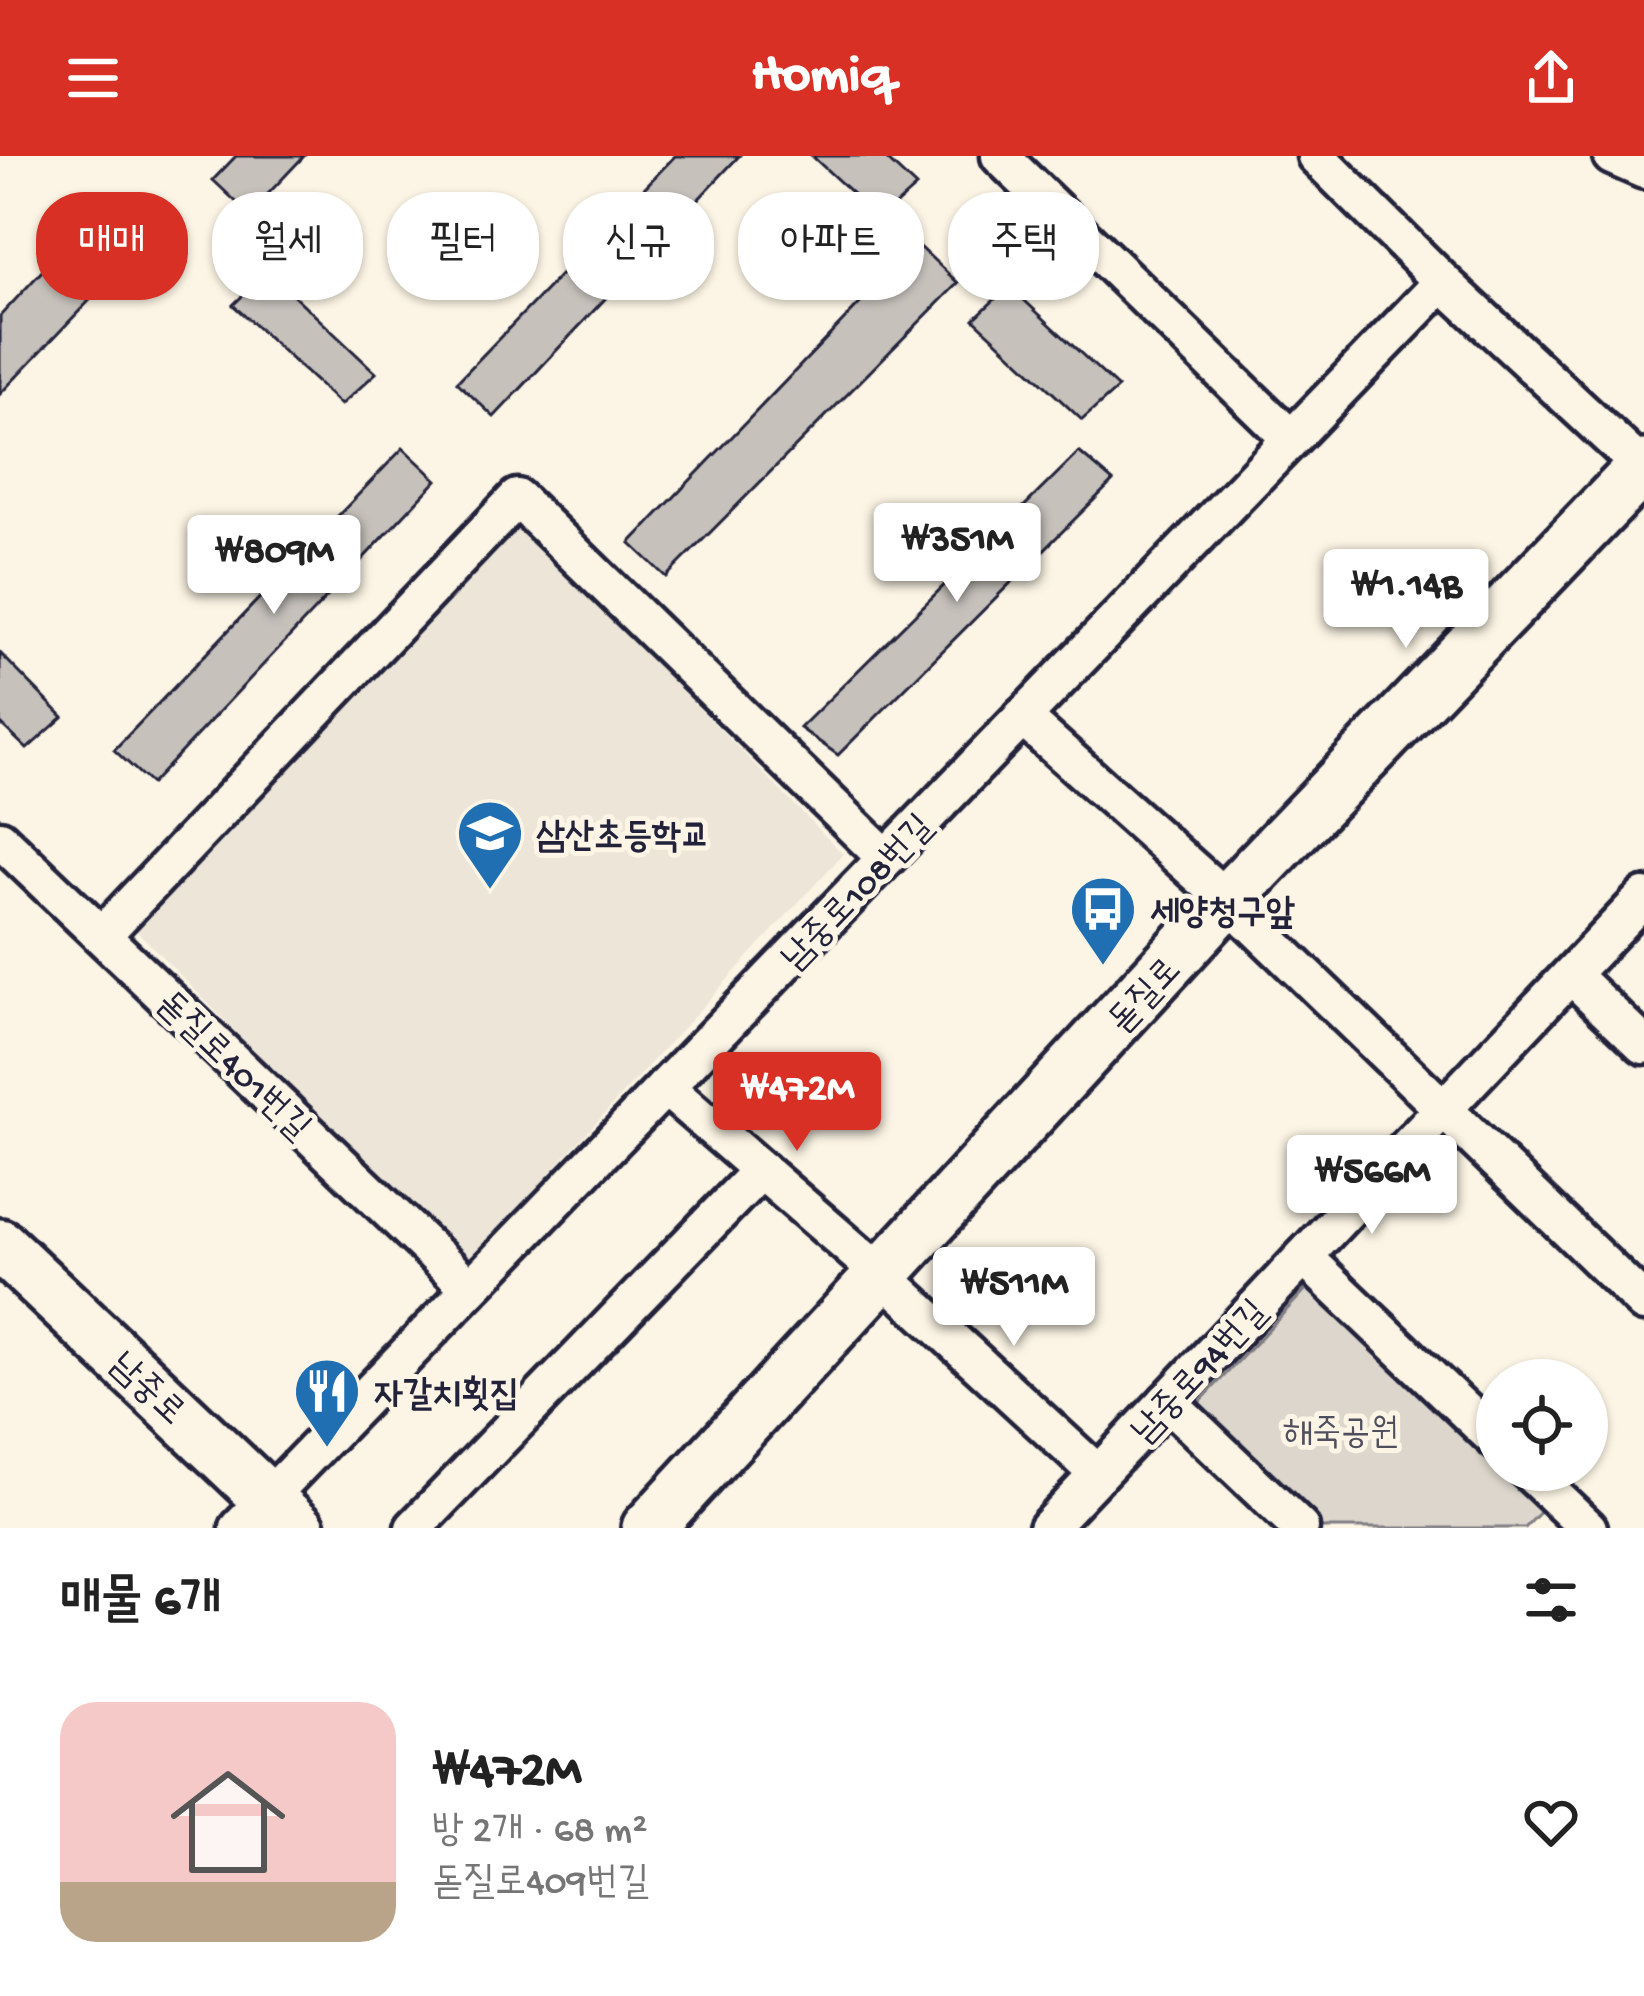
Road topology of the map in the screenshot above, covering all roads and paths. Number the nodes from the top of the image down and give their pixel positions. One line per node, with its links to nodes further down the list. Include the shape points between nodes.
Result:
1 (1000, 156): 6 (street)
2 (1612, 156): 4 (street)
3 (1337, 163): 5 (street)
4 (1644, 170)
5 (1443, 281): 6 (street, 남중로108번길); 7 (street)
6 (1291, 439): 8 (street, 남중로108번길)
7 (1643, 467): 12 (main road, 돋질로)
8 (1022, 717): 10 (street, 남중로108번길); 12 (street)
9 (0, 839): 13 (street, 돋질로401번길)
10 (886, 858): 13 (street, via 517,498); 16 (street, 남중로108번길)
11 (1644, 897): 14 (street, 남중로94번길)
12 (1227, 900): 17 (street); 21 (main road, 돋질로)
13 (103, 934): 22 (street, 돋질로401번길)
14 (1571, 975): 15 (street); 17 (street, 남중로94번길)
15 (1644, 1045)
16 (665, 1087): 18 (street); 22 (street, 남중로108번길)
17 (1442, 1110): 20 (street, 남중로94번길); 23 (street)
18 (761, 1170): 21 (street); 29 (street)
19 (0, 1245): 28 (main road, 남중로)
20 (1304, 1257): 24 (street, 남중로94번길); 25 (street)
21 (882, 1275): 26 (street); 30 (main road, 돋질로)
22 (470, 1288): 28 (street, 남중로108번길)
23 (1644, 1303)
24 (1167, 1401): 26 (street, 남중로94번길); 32 (street)
25 (1476, 1422)
26 (1098, 1474): 31 (street, 남중로94번길)
27 (1549, 1491): 33 (street)
28 (268, 1518)
29 (414, 1528)
30 (648, 1528)
31 (1047, 1528)
32 (1300, 1528)
33 (1588, 1528)

